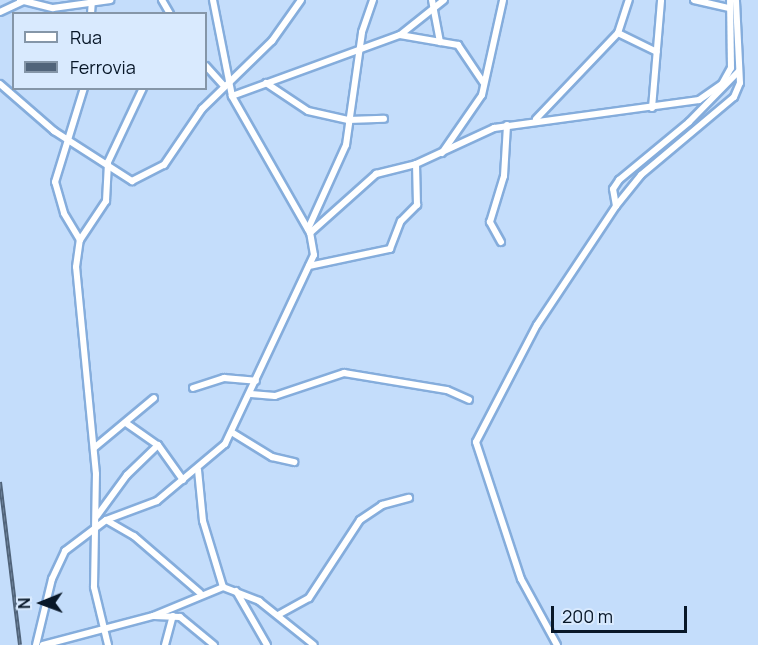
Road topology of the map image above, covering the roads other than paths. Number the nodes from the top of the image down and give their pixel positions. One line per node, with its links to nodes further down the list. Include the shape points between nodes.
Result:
1 (20, 0): 2 (street)
2 (26, 0): 15 (street, via 53,8); 18 (street)
3 (110, 0): 15 (street)
4 (213, 0): 19 (street)
5 (301, 0): 31 (street, via 272,41)
6 (373, 0): 24 (street)
7 (432, 0): 17 (street)
8 (444, 0): 17 (street)
9 (503, 0): 28 (street)
10 (629, 0): 21 (street)
11 (661, 0): 25 (street)
12 (694, 0): 16 (street)
13 (730, 0): 16 (street)
14 (736, 0): 27 (street)
15 (92, 1)
16 (728, 8): 35 (street, via 730,68 722,84 699,100)
17 (435, 9): 22 (street); 23 (street)
18 (0, 12)
19 (212, 12): 20 (street); 31 (street)
20 (207, 17)
21 (618, 33): 25 (street); 37 (street)
22 (400, 35): 23 (street); 24 (street)
23 (440, 42): 28 (street, via 458,45)
24 (358, 50): 29 (street); 38 (street)
25 (657, 52): 35 (street)
26 (207, 67): 31 (street)
27 (739, 71): 44 (street, via 730,102 641,175); 44 (street, via 689,122 619,180 614,189)
28 (483, 81): 41 (street, via 481,99)
29 (266, 83): 34 (street); 38 (street, via 301,108)
30 (0, 84): 40 (street)
31 (225, 85): 34 (street); 42 (street, via 164,165 132,181)
32 (83, 90): 40 (street)
33 (142, 90): 42 (street)
34 (232, 96): 45 (street)
35 (652, 108): 37 (street)
36 (384, 119): 38 (street)
37 (536, 119): 39 (street)
38 (348, 120): 45 (street, via 346,145)
39 (507, 125): 41 (street); 47 (street, via 504,176 490,222)
40 (67, 138): 42 (street); 46 (street, via 55,182 64,213)
41 (441, 154): 43 (street)
42 (108, 162): 46 (street, via 106,201)
43 (416, 164): 45 (street, via 376,174); 48 (street, via 417,205 401,221 390,249)
44 (616, 206): 80 (street, via 537,325 476,442 521,579)
45 (309, 231): 48 (street, via 314,255)
46 (80, 240): 57 (street, via 77,294)
47 (501, 242)
48 (309, 266): 49 (street)
49 (256, 381): 50 (street, via 224,378); 51 (street)
50 (193, 388)
51 (251, 394): 53 (street, via 275,396 344,373 430,387); 55 (street)
52 (154, 399): 54 (street)
53 (469, 400)
54 (126, 423): 56 (street); 57 (street)
55 (233, 433): 58 (street, via 272,457); 59 (street)
56 (158, 445): 60 (street); 62 (street, via 127,475)
57 (94, 448): 62 (street)
58 (294, 462)
59 (198, 470): 60 (street); 65 (street, via 203,521)
60 (183, 480): 63 (street, via 147,507)
61 (409, 498): 68 (street, via 382,505 360,520 309,598)
62 (97, 516): 64 (street)
63 (106, 520): 64 (street); 67 (street, via 135,536)
64 (97, 525): 71 (street, via 94,587); 73 (street, via 58,562)
65 (223, 587): 66 (street); 67 (street)
66 (236, 591): 68 (street); 72 (street)
67 (200, 593): 69 (street)
68 (278, 615): 79 (street)
69 (153, 616): 70 (street); 71 (street)
70 (173, 616): 76 (street); 77 (street, via 192,624)
71 (101, 627): 74 (street); 75 (street)
72 (266, 642): 78 (street)
73 (36, 645)
74 (43, 645)
75 (108, 645)
76 (165, 645)
77 (214, 645)
78 (256, 645)
79 (314, 645)
80 (557, 645)

